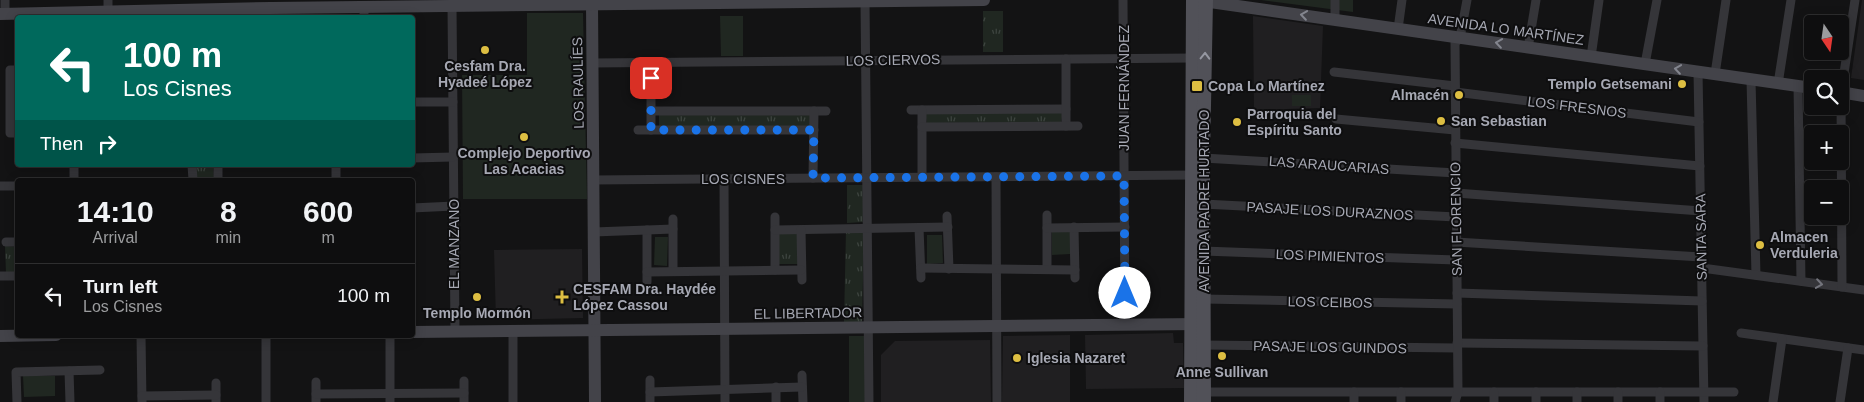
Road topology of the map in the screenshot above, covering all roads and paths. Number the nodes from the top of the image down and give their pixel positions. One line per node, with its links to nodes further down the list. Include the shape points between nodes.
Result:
1 (5, 0): 28 (street)
2 (952, 0): 3 (main road); 16 (main road)
3 (984, 0)
4 (1123, 0): 36 (street, JUAN FERNÁNDEZ)
5 (1200, 0): 31 (main road, AVENIDA LO MARTÍNEZ, one-way to 5); 37 (main road, AVENIDA PADRE HURTADO); 77 (main road, AVENIDA PADRE HURTADO, one-way to 5)
6 (1335, 0): 31 (street)
7 (1402, 0): 32 (street)
8 (1467, 0): 33 (street)
9 (1536, 0): 34 (street)
10 (1599, 0): 35 (street)
11 (1657, 0): 42 (street)
12 (1726, 0): 47 (street)
13 (1791, 0): 49 (street)
14 (1855, 0): 44 (street)
15 (775, 1): 16 (main road); 17 (main road)
16 (859, 1): 39 (street)
17 (625, 2): 22 (main road)
18 (387, 3): 25 (main road); 26 (main road)
19 (432, 3): 24 (main road); 26 (main road)
20 (474, 3): 21 (main road); 24 (main road)
21 (522, 3): 22 (main road)
22 (592, 4): 41 (main road, LOS RAULÍES)
23 (108, 6): 29 (main road); 30 (main road)
24 (452, 6): 56 (street, EL MANZANO)
25 (364, 12): 27 (main road)
26 (404, 12)
27 (271, 13): 29 (main road)
28 (3, 14): 30 (main road)
29 (197, 14)
30 (72, 15)
31 (1335, 20): 32 (main road, AVENIDA LO MARTÍNEZ)
32 (1398, 29): 33 (main road, AVENIDA LO MARTÍNEZ)
33 (1460, 38): 34 (main road, AVENIDA LO MARTÍNEZ, one-way to 33); 52 (street, SAN FLORENCIO, via 1454,43)
34 (1528, 48): 35 (main road, AVENIDA LO MARTÍNEZ)
35 (1591, 57): 42 (main road, AVENIDA LO MARTÍNEZ)
36 (1124, 58): 37 (street, LOS CIERVOS); 38 (street, LOS CIERVOS); 81 (street, JUAN FERNÁNDEZ)
37 (1193, 58): 80 (main road, AVENIDA PADRE HURTADO)
38 (1066, 59): 39 (street, LOS CIERVOS); 60 (street)
39 (866, 60): 40 (street, LOS CIERVOS); 85 (street)
40 (651, 62): 41 (street, LOS CIERVOS); 61 (street)
41 (592, 63): 87 (main road, LOS RAULÍES)
42 (1646, 64): 46 (main road, AVENIDA LO MARTÍNEZ, one-way to 42)
43 (15, 70): 73 (street, via 10,70)
44 (1844, 70)
45 (1334, 72): 52 (street, LOS FRESNOS)
46 (1698, 72): 47 (main road, AVENIDA LO MARTÍNEZ); 65 (street, SANTA SARA)
47 (1715, 74): 48 (main road, AVENIDA LO MARTÍNEZ)
48 (1751, 80): 49 (main road, AVENIDA LO MARTÍNEZ); 129 (street)
49 (1778, 84): 50 (main road, AVENIDA LO MARTÍNEZ)
50 (1798, 86): 51 (main road, AVENIDA LO MARTÍNEZ); 132 (street)
51 (1804, 87)
52 (1455, 89): 65 (street, LOS FRESNOS); 72 (street, SAN FLORENCIO)
53 (1849, 93): 54 (main road)
54 (1864, 96)
55 (415, 102): 56 (street)
56 (453, 102): 75 (street, EL MANZANO)
57 (814, 110): 61 (street); 62 (street); 71 (street)
58 (911, 110): 59 (street)
59 (922, 110): 60 (street); 68 (street)
60 (1066, 110): 66 (street)
61 (651, 111): 70 (street)
62 (826, 111)
63 (1841, 115): 134 (street)
64 (1336, 119): 72 (street)
65 (1699, 122): 78 (street, SANTA SARA)
66 (1066, 126): 67 (street); 68 (street)
67 (1078, 126)
68 (922, 127): 82 (street)
69 (638, 130): 70 (street)
70 (651, 130): 71 (street)
71 (814, 130): 84 (street)
72 (1455, 130): 74 (street, SAN FLORENCIO)
73 (9, 133)
74 (1455, 143): 78 (street); 79 (street, SAN FLORENCIO)
75 (453, 157): 76 (street); 92 (street, EL MANZANO)
76 (415, 158)
77 (1203, 158): 79 (street, LAS ARAUCARIAS); 91 (main road, AVENIDA PADRE HURTADO)
78 (1700, 166): 94 (street, SANTA SARA)
79 (1456, 173): 90 (street, SAN FLORENCIO)
80 (1193, 175): 81 (street, LOS CISNES); 140 (main road, AVENIDA PADRE HURTADO)
81 (1124, 176): 83 (street, LOS CISNES); 102 (street, JUAN FERNÁNDEZ)
82 (922, 177): 83 (street, LOS CISNES); 85 (street, LOS CISNES)
83 (996, 177): 118 (street)
84 (813, 178): 85 (street, LOS CISNES); 86 (street, LOS CISNES)
85 (867, 178): 104 (street)
86 (724, 179): 87 (street, LOS CISNES); 122 (street)
87 (593, 180): 110 (main road, LOS RAULÍES)
88 (0, 186): 89 (street)
89 (15, 186)
90 (1456, 193): 94 (street); 98 (street, SAN FLORENCIO)
91 (1203, 204): 98 (street, PASAJE LOS DURAZNOS); 114 (main road, AVENIDA PADRE HURTADO)
92 (454, 206): 93 (street); 146 (street, EL MANZANO)
93 (415, 208)
94 (1701, 211): 115 (street, SANTA SARA)
95 (1047, 215): 106 (street)
96 (775, 216): 108 (street)
97 (947, 216): 100 (street)
98 (1456, 217): 113 (street, SAN FLORENCIO)
99 (673, 218): 103 (street)
100 (948, 227): 105 (street); 120 (street)
101 (1074, 227): 102 (street); 106 (street); 121 (street, via 1075,274)
102 (1125, 227): 141 (street, JUAN FERNÁNDEZ)
103 (673, 228): 107 (street); 125 (street)
104 (868, 228): 105 (street); 109 (street); 143 (street)
105 (920, 228): 117 (street)
106 (1047, 228): 121 (street)
107 (647, 230): 110 (street); 126 (street)
108 (775, 230): 109 (street); 123 (street)
109 (801, 230): 124 (street)
110 (594, 232): 145 (main road, LOS RAULÍES)
111 (6, 242): 112 (street)
112 (15, 242)
113 (1456, 242): 115 (street); 116 (street, SAN FLORENCIO)
114 (1203, 252): 116 (street, LOS PIMIENTOS); 137 (main road, AVENIDA PADRE HURTADO)
115 (1702, 257): 119 (street, SANTA SARA)
116 (1456, 260): 136 (street, SAN FLORENCIO)
117 (921, 268): 120 (street); 130 (street)
118 (996, 268): 120 (street); 121 (street); 142 (street)
119 (1702, 268): 129 (street); 138 (street, SANTA SARA)
120 (949, 269)
121 (1047, 269)
122 (724, 270): 123 (street); 125 (street); 144 (street)
123 (775, 270): 124 (street)
124 (802, 270): 131 (street)
125 (673, 271): 126 (street)
126 (648, 272): 133 (street)
127 (0, 276): 128 (street)
128 (15, 276)
129 (1756, 276): 132 (street)
130 (921, 278)
131 (802, 280)
132 (1801, 281): 134 (street, one-way to 134)
133 (647, 282)
134 (1842, 287): 135 (street)
135 (1864, 290)
136 (1457, 293): 138 (street); 139 (street, SAN FLORENCIO)
137 (1203, 299): 139 (street, LOS CEIBOS); 140 (main road, AVENIDA PADRE HURTADO)
138 (1702, 301): 158 (street, SANTA SARA)
139 (1457, 304): 157 (street, SAN FLORENCIO)
140 (1197, 324): 141 (main road, EL LIBERTADOR); 156 (main road, AVENIDA PADRE HURTADO); 205 (main road, AVENIDA PADRE HURTADO)
141 (1125, 325): 142 (main road, EL LIBERTADOR)
142 (997, 326): 143 (main road, EL LIBERTADOR); 204 (street)
143 (868, 328): 144 (main road, EL LIBERTADOR); 203 (street)
144 (725, 329): 145 (main road, EL LIBERTADOR); 170 (street)
145 (595, 330): 147 (main road, EL LIBERTADOR); 198 (main road, LOS RAULÍES)
146 (454, 331): 147 (main road, EL LIBERTADOR); 148 (main road, EL LIBERTADOR)
147 (512, 331): 197 (street)
148 (415, 332)
149 (1741, 333): 155 (street)
150 (0, 336): 151 (main road)
151 (15, 336)
152 (141, 338): 193 (street)
153 (266, 338): 196 (street)
154 (390, 338): 192 (street)
155 (1782, 339): 159 (street); 217 (street)
156 (1203, 345): 157 (street, PASAJE LOS GUINDOS); 187 (main road, AVENIDA PADRE HURTADO)
157 (1457, 345): 158 (street, PASAJE LOS GUINDOS); 176 (street, SAN FLORENCIO)
158 (1703, 346): 182 (street, SANTA SARA)
159 (1848, 348): 160 (street); 218 (street)
160 (1864, 350)
161 (100, 370): 162 (street)
162 (69, 371): 194 (street, via 16,372); 195 (street)
163 (802, 375): 168 (street)
164 (650, 380): 186 (street)
165 (464, 381): 185 (street)
166 (316, 382): 190 (street)
167 (216, 383): 189 (street)
168 (802, 387): 169 (street); 202 (street)
169 (776, 388): 170 (street); 201 (street)
170 (725, 390): 171 (street); 200 (street)
171 (676, 391): 186 (street); 199 (street)
172 (1261, 392): 173 (street); 187 (street); 206 (street)
173 (1306, 392): 174 (street); 207 (street)
174 (1354, 392): 175 (street); 208 (street)
175 (1401, 392): 176 (street); 209 (street)
176 (1458, 392): 177 (street); 210 (street, SAN FLORENCIO)
177 (1494, 392): 178 (street); 211 (street)
178 (1536, 392): 179 (street); 212 (street)
179 (1577, 392): 180 (street); 213 (street)
180 (1618, 392): 181 (street); 214 (street)
181 (1660, 392): 182 (street); 215 (street)
182 (1704, 392): 183 (street); 216 (street, SANTA SARA)
183 (1734, 392)
184 (440, 397): 185 (street); 192 (street)
185 (464, 397)
186 (650, 397)
187 (1204, 397)
188 (192, 398): 189 (street); 193 (street)
189 (216, 398)
190 (316, 398): 191 (street)
191 (340, 398): 192 (street)
192 (390, 398)
193 (142, 399)
194 (17, 402)
195 (70, 402)
196 (266, 402)
197 (513, 402)
198 (595, 402)
199 (676, 402)
200 (725, 402)
201 (776, 402)
202 (803, 402)
203 (869, 402)
204 (997, 402)
205 (1190, 402)
206 (1260, 402)
207 (1306, 402)
208 (1354, 402)
209 (1401, 402)
210 (1456, 402)
211 (1494, 402)
212 (1536, 402)
213 (1577, 402)
214 (1618, 402)
215 (1660, 402)
216 (1704, 402)
217 (1773, 402)
218 (1840, 402)

